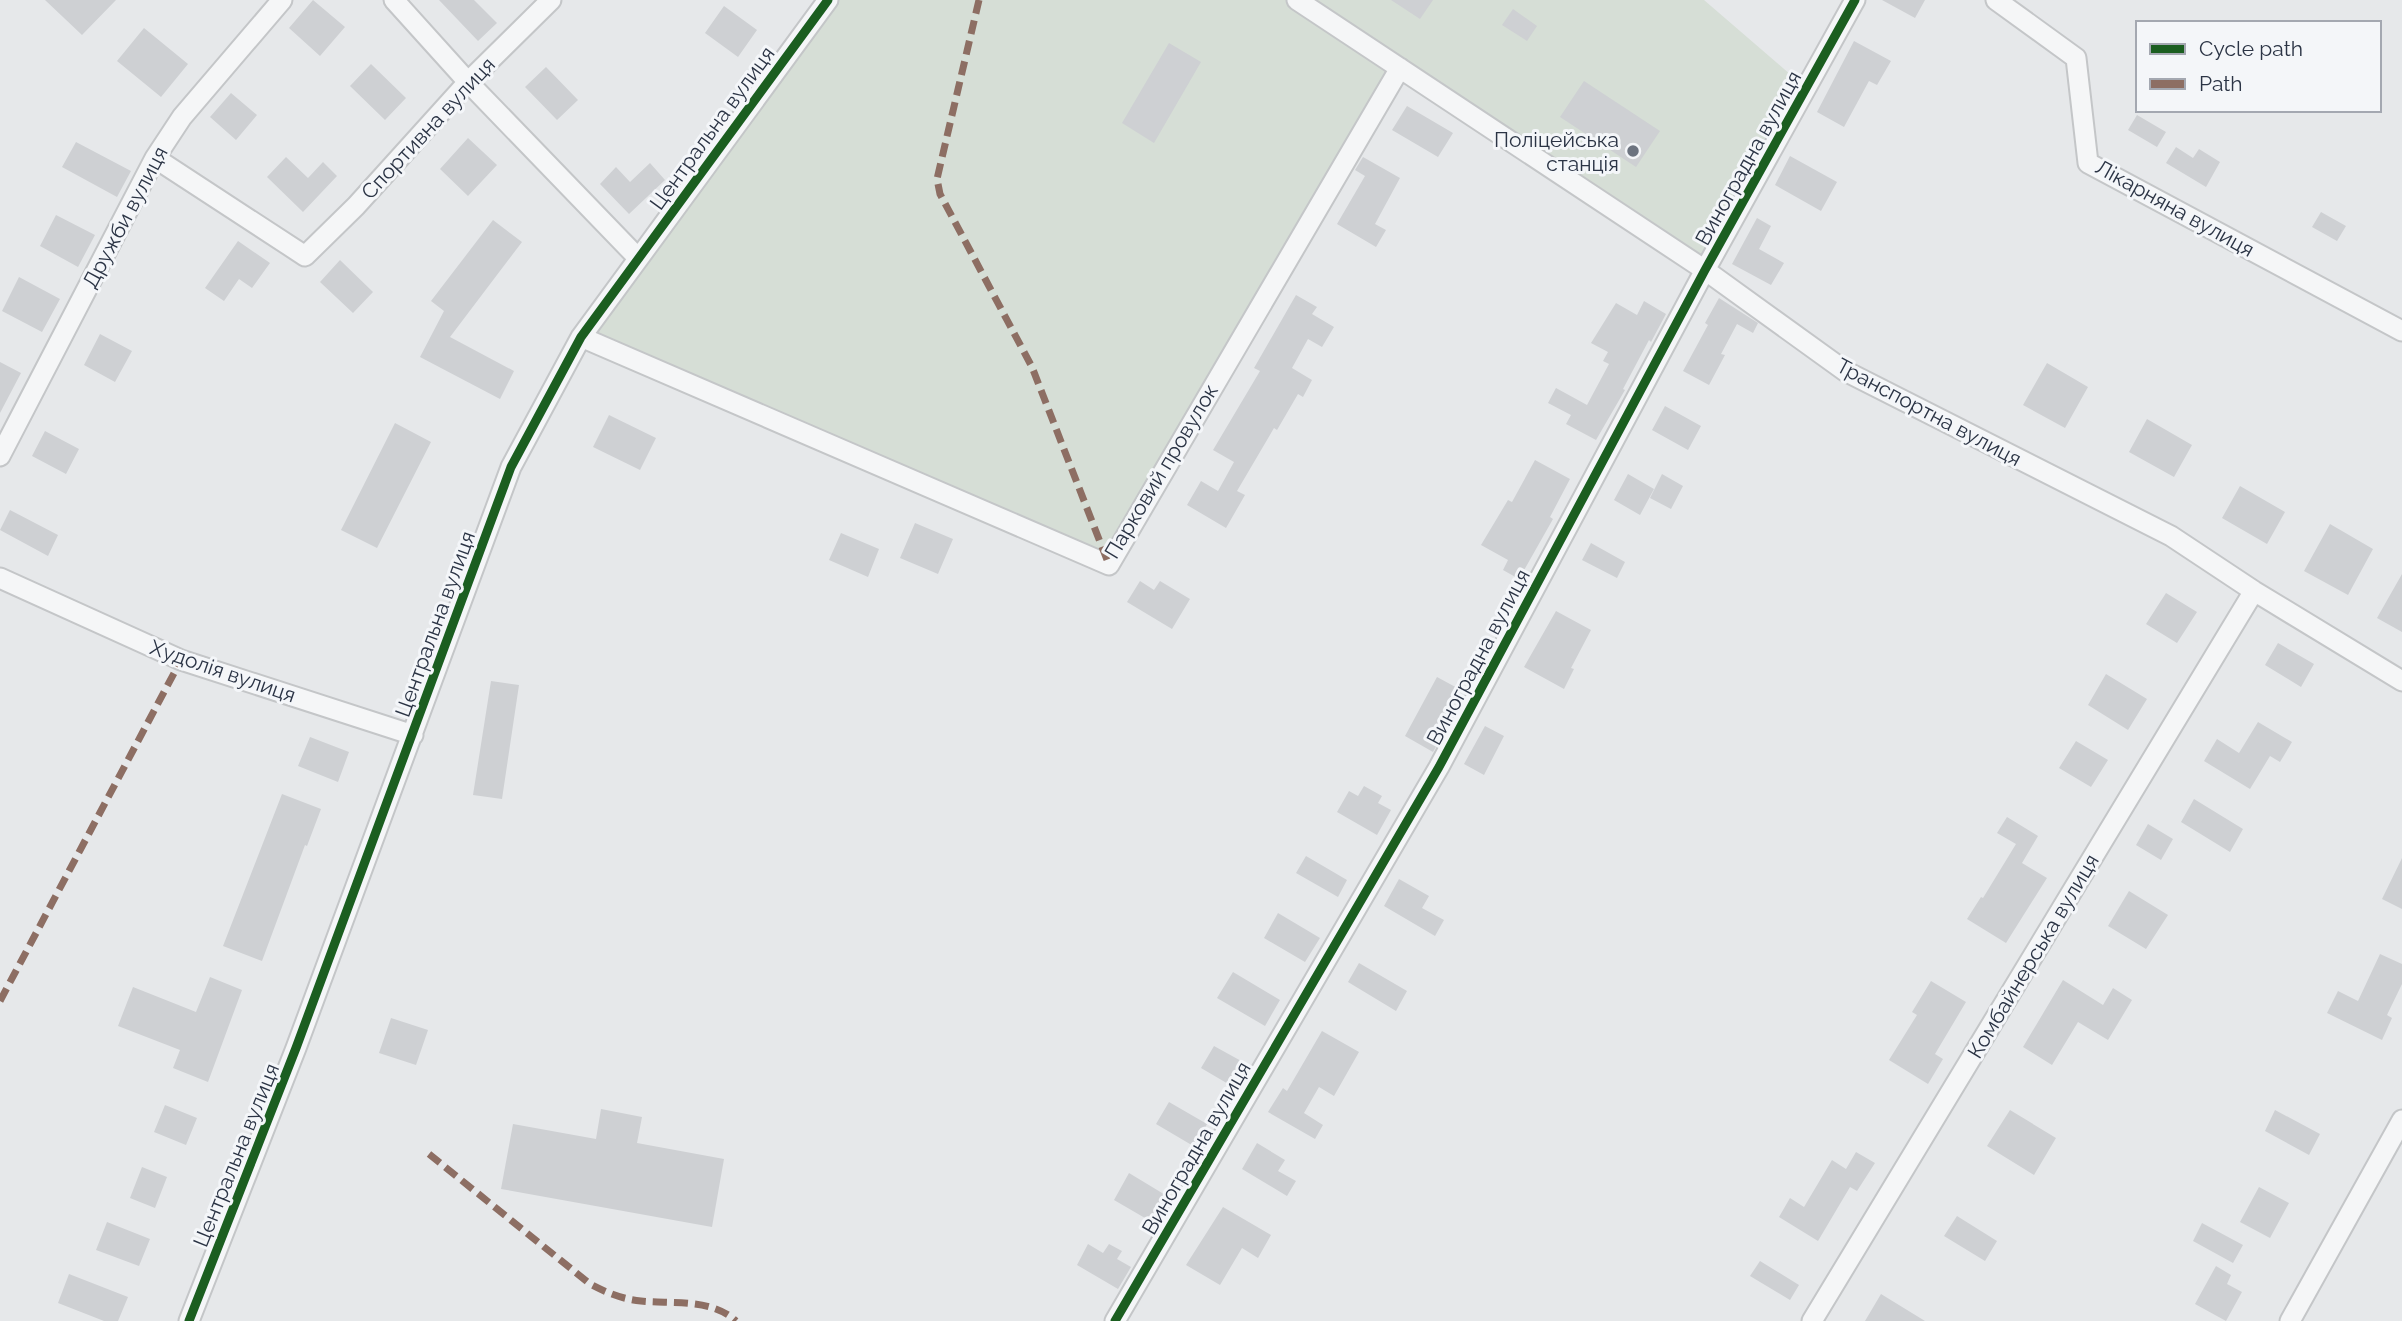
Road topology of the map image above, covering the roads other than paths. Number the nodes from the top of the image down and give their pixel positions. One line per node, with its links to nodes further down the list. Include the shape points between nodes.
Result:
1 (282, 0): 10 (street, Дружби вулиця, via 182,117)
2 (394, 0): 9 (street)
3 (551, 0): 9 (street, Спортивна вулиця)
4 (828, 0): 11 (street, Центральна вулиця)
5 (1297, 0): 8 (street, Транспортна вулиця)
6 (1856, 0): 12 (street, Виноградна вулиця)
7 (1996, 0): 13 (street, Лікарняна вулиця, via 2076,58 2088,163)
8 (1400, 68): 12 (street, Транспортна вулиця); 14 (street, Парковий провулок, via 1109,565)
9 (468, 82): 10 (street, Спортивна вулиця, via 305,256); 11 (street)
10 (155, 158): 15 (street, Дружби вулиця)
11 (638, 258): 14 (street, Центральна вулиця)
12 (1705, 270): 17 (street, Транспортна вулиця, via 1845,371 2171,536); 22 (street, Виноградна вулиця, via 1438,767)
13 (2402, 331)
14 (581, 337): 19 (street, Центральна вулиця, via 511,467)
15 (0, 456)
16 (0, 578): 19 (street, Худолія вулиця, via 181,660)
17 (2254, 591): 18 (street, Транспортна вулиця); 23 (street, Комбайнерська вулиця)
18 (2402, 681)
19 (413, 735): 21 (street, Центральна вулиця)
20 (2402, 1120): 24 (street)
21 (189, 1321)
22 (1115, 1321)
23 (1812, 1321)
24 (2290, 1321)

